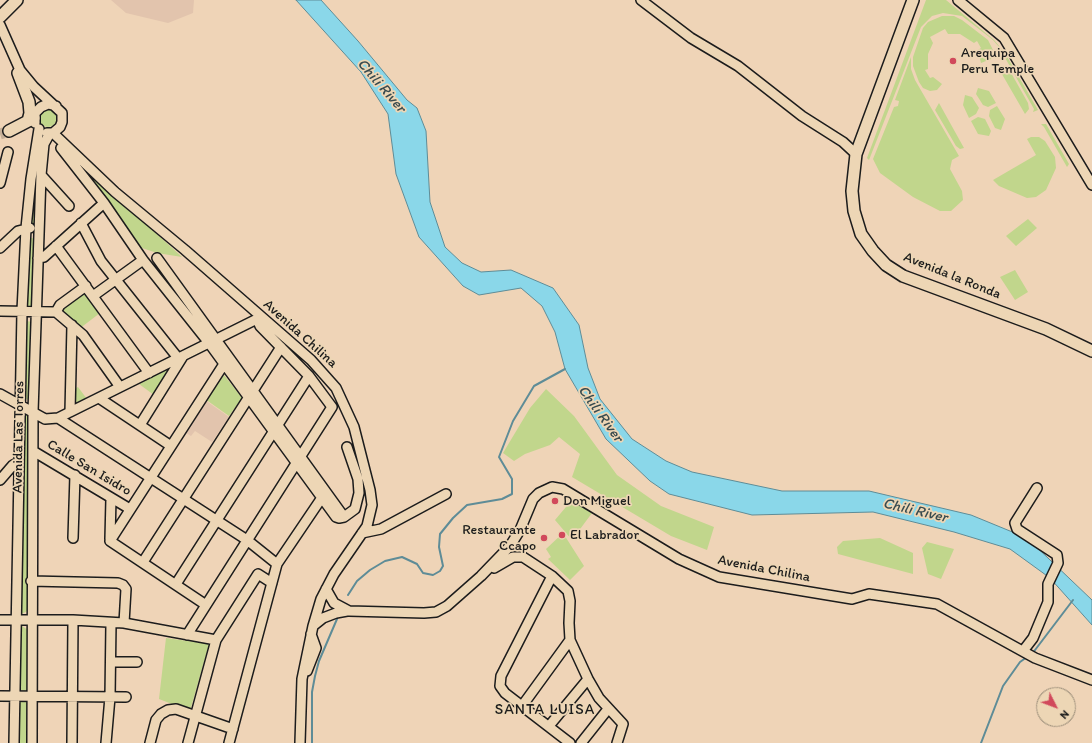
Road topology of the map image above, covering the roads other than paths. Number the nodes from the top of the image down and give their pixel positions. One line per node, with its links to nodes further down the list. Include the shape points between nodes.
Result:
1 (17, 0): 5 (main road)
2 (641, 0): 17 (street, via 691,38 738,66)
3 (913, 0): 17 (main road, Avenida la Ronda)
4 (958, 0): 20 (street, via 1004,38)
5 (0, 17)
6 (0, 25): 9 (street, via 20,70 34,87)
7 (0, 33): 8 (street)
8 (18, 73): 10 (main road)
9 (56, 106): 10 (street, via 44,105); 11 (street, via 62,113)
10 (32, 117): 12 (street); 13 (main road)
11 (62, 122): 14 (street, via 57,130); 15 (street, Avenida Chilina)
12 (38, 129): 14 (street); 24 (street, Avenida Las Torres)
13 (9, 131)
14 (51, 133): 15 (street, Avenida Chilina); 18 (street, Avenida Las Torres, via 44,144); 21 (street)
15 (71, 150): 38 (street, Avenida Chilina, via 120,197 185,250)
16 (8, 152): 19 (street)
17 (856, 154): 42 (main road, Avenida la Ronda, via 852,191 854,211 861,234 886,265 903,276 1046,329)
18 (41, 175): 22 (street); 25 (street, Avenida Las Torres)
19 (0, 183)
20 (1092, 185)
21 (104, 203): 23 (street); 30 (street)
22 (69, 206)
23 (81, 223): 26 (street); 31 (street, via 101,261)
24 (26, 228): 25 (street); 27 (street, via 18,231); 35 (street, Avenida Las Torres)
25 (39, 229): 28 (street, Avenida Las Torres)
26 (56, 246): 28 (street, via 44,257); 32 (street)
27 (0, 248)
28 (38, 258): 36 (street, Avenida Las Torres)
29 (157, 258): 40 (street)
30 (143, 260): 31 (street); 40 (street)
31 (116, 279): 33 (street); 43 (street)
32 (86, 286): 33 (street); 37 (street, via 60,305)
33 (93, 296): 45 (street)
34 (0, 311): 35 (street)
35 (22, 311): 36 (street); 51 (street, Avenida Las Torres)
36 (37, 312): 37 (street); 52 (street, Avenida Las Torres)
37 (56, 312): 39 (street)
38 (259, 318): 40 (street); 41 (street, via 260,326); 74 (street, Avenida Chilina, via 316,364 336,388 344,403 354,427 370,490 372,505 367,526)
39 (72, 325): 47 (street, via 83,335); 53 (street)
40 (212, 341): 43 (street); 44 (street); 49 (street)
41 (281, 347): 46 (street); 49 (street)
42 (1092, 351)
43 (181, 357): 45 (street); 56 (street)
44 (224, 364): 49 (street); 59 (street)
45 (149, 373): 47 (street)
46 (309, 376): 57 (street); 62 (street, via 332,407)
47 (120, 387): 50 (street)
48 (0, 394): 51 (street)
49 (251, 394): 57 (street); 71 (street)
50 (99, 398): 53 (street); 56 (street)
51 (20, 404): 52 (street); 63 (street, Avenida Las Torres)
52 (33, 412): 55 (street); 58 (street, Avenida Las Torres)
53 (70, 412): 54 (street)
54 (58, 418): 55 (street); 65 (street)
55 (45, 419): 58 (street)
56 (140, 425): 59 (street)
57 (275, 428): 62 (street); 73 (street)
58 (33, 433): 61 (street, Avenida Las Torres)
59 (171, 446): 65 (street)
60 (347, 447): 69 (street, via 358,479 359,493 355,508 344,517 336,517)
61 (32, 451): 64 (street, Calle San Isidro); 82 (street, Avenida Las Torres)
62 (298, 460): 69 (street); 77 (street)
63 (19, 462): 66 (street); 89 (street, Avenida Las Torres)
64 (74, 475): 70 (street, Calle San Isidro); 75 (street)
65 (150, 478): 71 (street); 72 (street)
66 (0, 480)
67 (1037, 488): 98 (street, via 1015,523 1017,529 1057,555 1058,563 1049,580 1048,602)
68 (446, 494): 74 (street, via 381,529)
69 (324, 495): 79 (street)
70 (111, 498): 72 (street, Calle San Isidro); 76 (street)
71 (184, 499): 73 (street); 78 (street)
72 (130, 509): 76 (street)
73 (216, 520): 77 (street); 84 (street)
74 (362, 534): 85 (street, Avenida Chilina)
75 (74, 538)
76 (110, 540): 78 (street)
77 (248, 540): 79 (street); 86 (street)
78 (143, 562): 84 (street)
79 (277, 564): 83 (street)
80 (482, 576): 81 (street, via 513,557 523,557); 87 (street, Avenida Chilina, via 448,606 436,612); 98 (street, Avenida Chilina, via 510,546 533,499 552,487 563,489 679,559 719,577 852,599 869,594 937,604)
81 (552, 576): 97 (street, via 565,587 570,596); 109 (street, via 500,681 502,690)
82 (31, 581): 90 (street, Avenida Las Torres); 93 (street, via 123,585 126,589)
83 (272, 583): 96 (street, via 258,574); 113 (street)
84 (176, 584): 86 (street)
85 (326, 589): 87 (street, via 334,603); 94 (street, Avenida Chilina)
86 (206, 606): 95 (street)
87 (349, 611): 94 (street, Avenida Chilina, via 324,618)
88 (0, 620): 89 (street)
89 (16, 620): 90 (street); 104 (street, Avenida Las Torres)
90 (31, 620): 91 (street); 105 (street, Avenida Las Torres)
91 (73, 620): 92 (street); 106 (street)
92 (111, 623): 93 (street); 99 (street)
93 (124, 623): 95 (street)
94 (312, 630): 121 (street, Avenida Chilina, via 302,680)
95 (187, 634): 96 (street)
96 (216, 640): 111 (street)
97 (570, 640): 101 (street); 109 (street)
98 (1029, 654): 102 (street, Avenida Chilina)
99 (111, 662): 100 (street); 107 (street)
100 (137, 662)
101 (588, 679): 110 (street); 112 (street)
102 (1092, 680)
103 (0, 696): 104 (street)
104 (15, 696): 105 (street); 114 (street, Avenida Las Torres)
105 (32, 696): 106 (street); 115 (street, Avenida Las Torres)
106 (72, 697): 107 (street); 116 (street)
107 (110, 697): 108 (street); 117 (street)
108 (126, 697)
109 (522, 706): 112 (street)
110 (608, 709): 123 (street); 124 (street, via 624,725)
111 (195, 716): 113 (street); 118 (street, via 176,709 165,712 156,720); 119 (street)
112 (549, 726): 122 (street)
113 (233, 730): 120 (street)
114 (14, 743)
115 (32, 743)
116 (72, 743)
117 (106, 743)
118 (150, 743)
119 (188, 743)
120 (229, 743)
121 (300, 743)
122 (570, 743)
123 (581, 743)
124 (617, 743)

